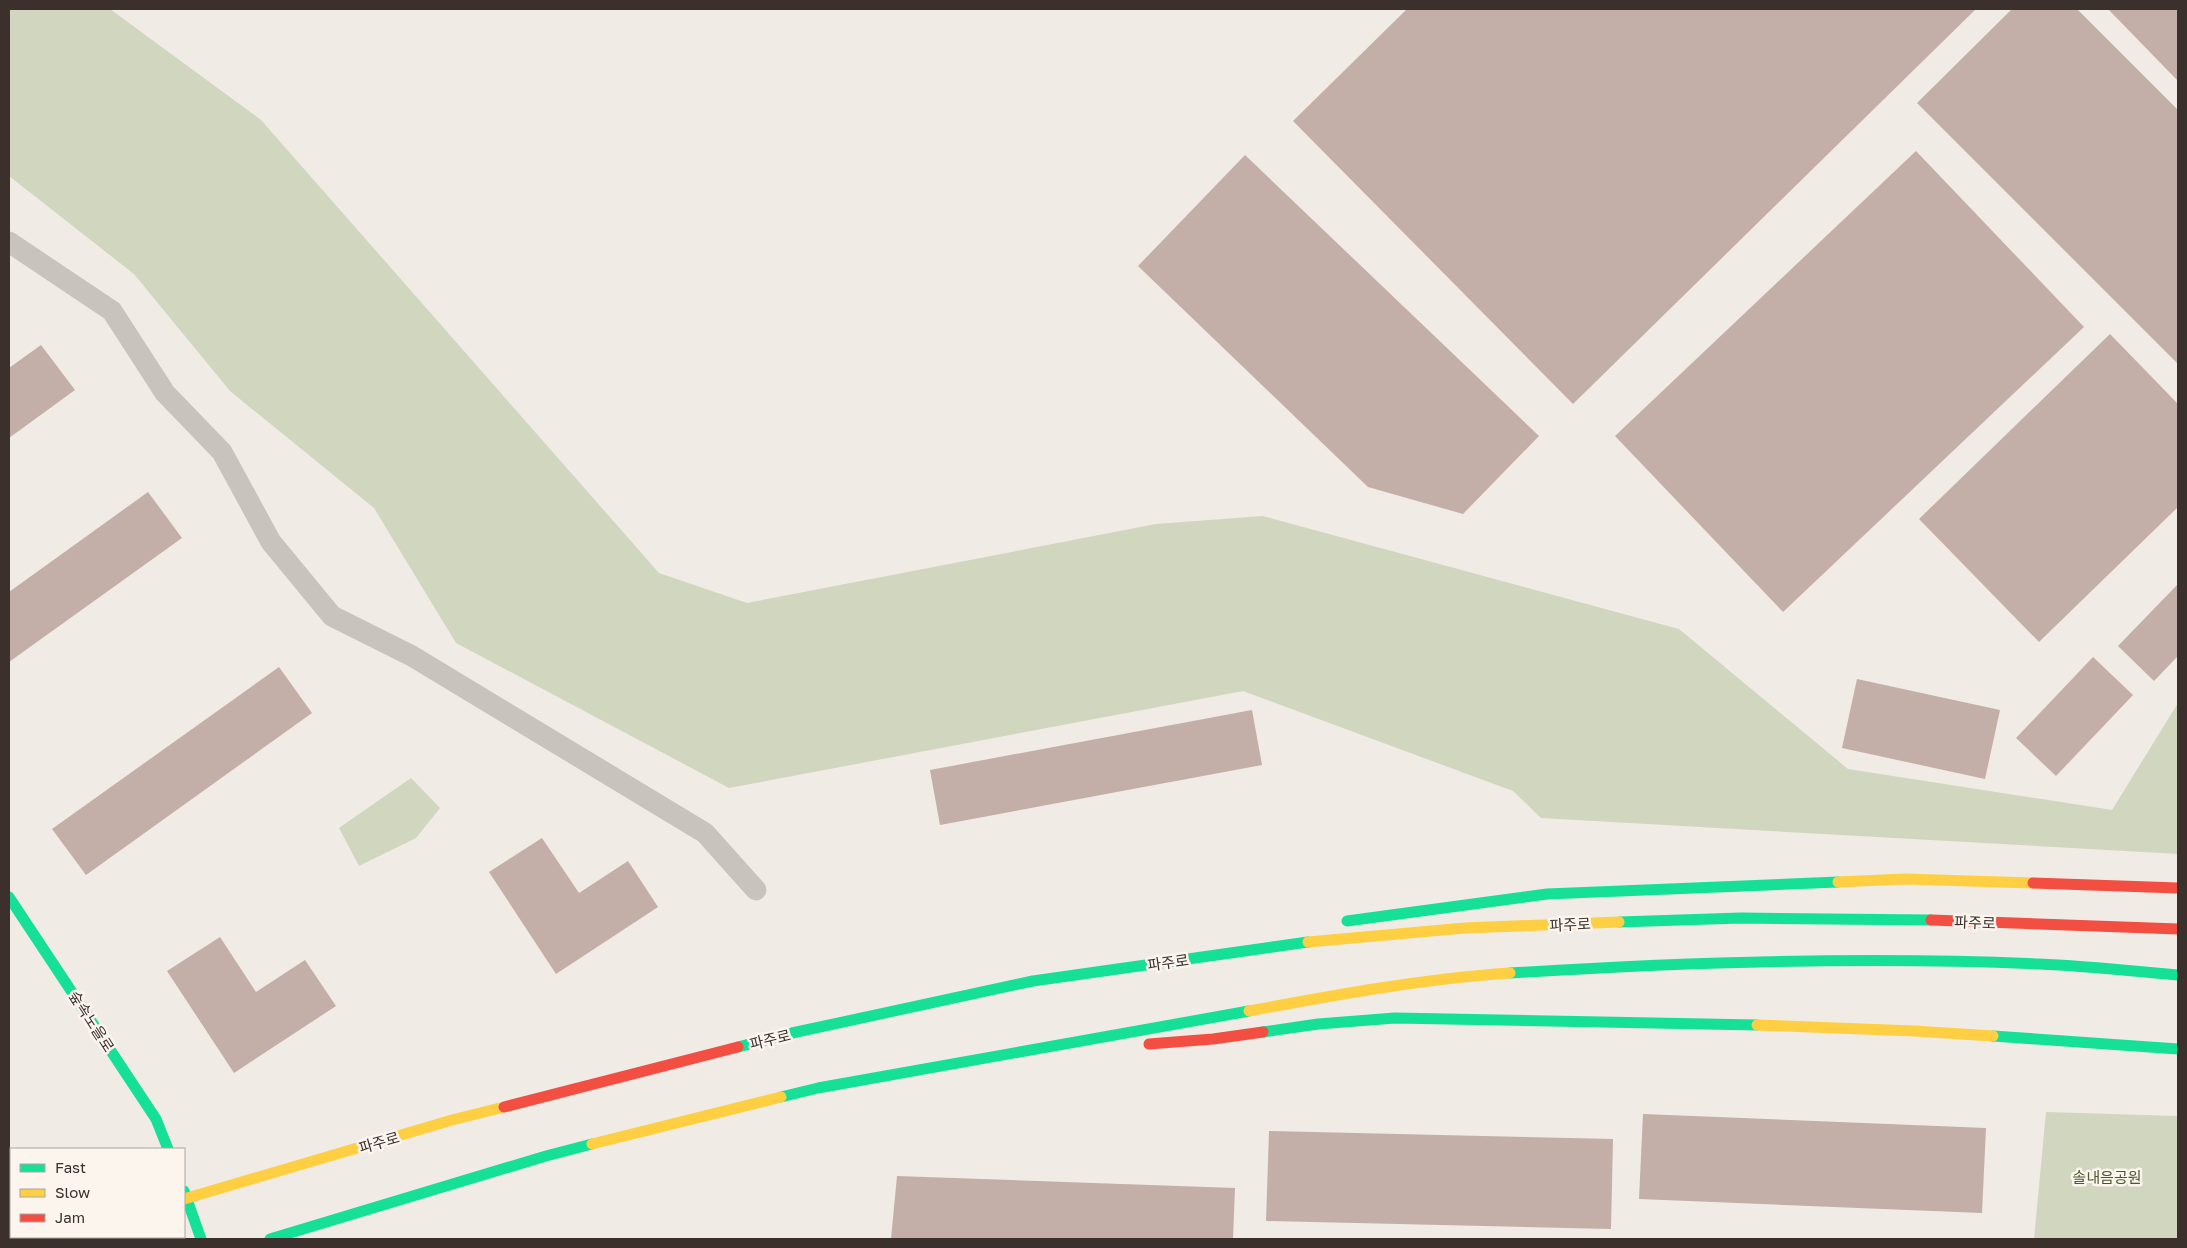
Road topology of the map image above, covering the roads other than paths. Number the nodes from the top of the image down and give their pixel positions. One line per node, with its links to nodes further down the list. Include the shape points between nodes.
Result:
1 (9, 242): 3 (lane, via 112,311 165,393 222,452 271,542 332,616 412,656 705,833)
2 (2178, 888): 5 (main road, via 1896,880 1546,894)
3 (756, 890)
4 (9, 896): 12 (main road, 숲속노을로, via 156,1119)
5 (1339, 922)
6 (2178, 929): 9 (main road, 파주로, via 1882,918 1741,918 1465,928 1324,940)
7 (1115, 957): 9 (main road)
8 (2178, 975): 11 (main road, via 2039,964 1881,961 1610,967 1460,978 1330,996)
9 (1033, 981): 13 (main road, 파주로, via 764,1040 452,1120)
10 (2178, 1049): 11 (main road, via 1914,1031 1705,1023 1395,1018 1318,1024 1213,1039)
11 (1008, 1053): 15 (main road, via 818,1088 546,1156)
12 (168, 1148)
13 (185, 1196): 14 (main road)
14 (201, 1239)
15 (270, 1239)

